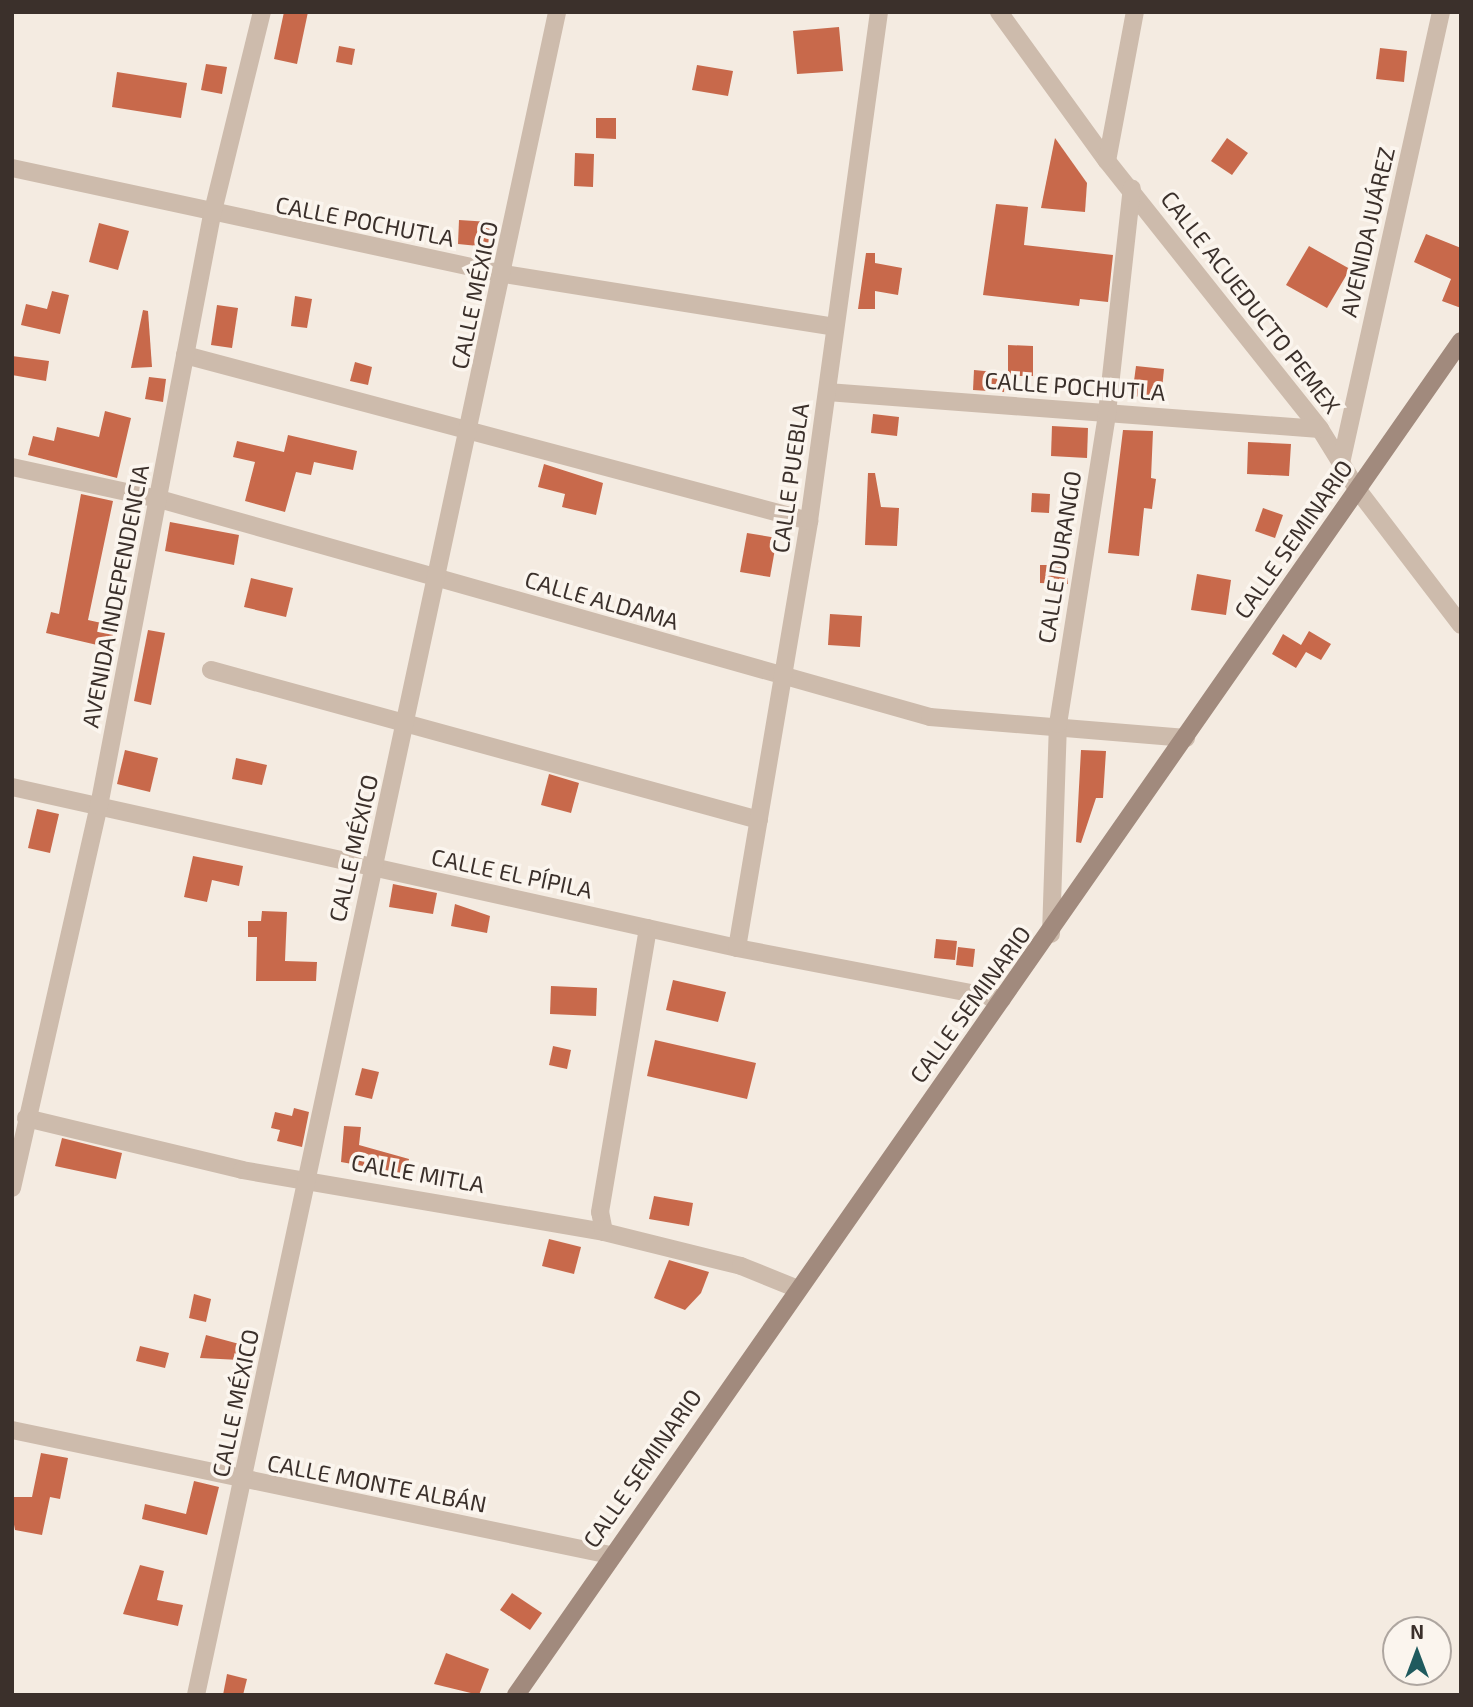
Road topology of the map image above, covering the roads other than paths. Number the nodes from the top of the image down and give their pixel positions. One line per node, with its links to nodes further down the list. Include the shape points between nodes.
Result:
1 (262, 12): 10 (street, AVENIDA INDEPENDENCIA)
2 (557, 12): 11 (street, CALLE MÉXICO)
3 (879, 12): 12 (street, CALLE PUEBLA)
4 (999, 12): 7 (street, CALLE ACUEDUCTO PEMEX)
5 (1135, 12): 7 (street)
6 (1441, 12): 19 (street, AVENIDA JUÁREZ)
7 (1107, 161): 9 (street, CALLE ACUEDUCTO PEMEX)
8 (12, 168): 10 (street, CALLE POCHUTLA)
9 (1132, 188): 16 (street, CALLE DURANGO); 17 (street, CALLE ACUEDUCTO PEMEX)
10 (212, 215): 11 (street, CALLE POCHUTLA); 14 (street, AVENIDA INDEPENDENCIA)
11 (504, 274): 12 (street, CALLE POCHUTLA); 18 (street, CALLE MÉXICO)
12 (835, 327): 15 (street, CALLE PUEBLA)
13 (1461, 341): 21 (street, CALLE SEMINARIO)
14 (185, 355): 18 (street); 22 (street, AVENIDA INDEPENDENCIA)
15 (827, 392): 16 (street, CALLE POCHUTLA); 23 (street, CALLE PUEBLA)
16 (1107, 413): 17 (street, CALLE POCHUTLA); 29 (street, CALLE DURANGO)
17 (1320, 429): 19 (street, CALLE ACUEDUCTO PEMEX)
18 (470, 432): 23 (street); 24 (street, CALLE MÉXICO)
19 (1341, 463): 21 (street, CALLE ACUEDUCTO PEMEX)
20 (12, 467): 22 (street, CALLE ALDAMA)
21 (1357, 489): 25 (street, CALLE ACUEDUCTO PEMEX); 30 (street, CALLE SEMINARIO)
22 (159, 499): 24 (street, CALLE ALDAMA); 32 (street, AVENIDA INDEPENDENCIA)
23 (809, 521): 27 (street, CALLE PUEBLA)
24 (438, 578): 27 (street, CALLE ALDAMA); 28 (street, CALLE MÉXICO)
25 (1461, 625)
26 (211, 670): 28 (street)
27 (785, 679): 29 (street, CALLE ALDAMA, via 930,717); 33 (street, CALLE PUEBLA)
28 (408, 723): 33 (street); 34 (street, CALLE MÉXICO)
29 (1058, 724): 30 (street, CALLE ALDAMA); 36 (street, CALLE DURANGO)
30 (1186, 738): 36 (street, CALLE SEMINARIO)
31 (12, 787): 32 (street, CALLE EL PÍPILA)
32 (99, 806): 34 (street, CALLE EL PÍPILA); 39 (street, AVENIDA INDEPENDENCIA)
33 (759, 820): 37 (street, CALLE PUEBLA)
34 (373, 867): 35 (street, CALLE EL PÍPILA); 40 (street, CALLE MÉXICO)
35 (648, 928): 37 (street, CALLE EL PÍPILA); 42 (street, via 600,1212)
36 (1051, 934): 38 (street, CALLE SEMINARIO)
37 (737, 948): 38 (street, CALLE EL PÍPILA)
38 (1002, 999): 43 (street, CALLE SEMINARIO)
39 (26, 1118): 40 (street, CALLE MITLA, via 242,1170); 41 (street, AVENIDA INDEPENDENCIA)
40 (309, 1178): 42 (street, CALLE MITLA); 45 (street, CALLE MÉXICO)
41 (12, 1188)
42 (604, 1232): 43 (street, CALLE MITLA, via 741,1266)
43 (798, 1289): 46 (street, CALLE SEMINARIO)
44 (12, 1430): 45 (street, CALLE MONTE ALBÁN)
45 (243, 1481): 46 (street, CALLE MONTE ALBÁN); 47 (street, CALLE MÉXICO)
46 (610, 1555): 48 (street, CALLE SEMINARIO)
47 (196, 1695)
48 (516, 1695)

